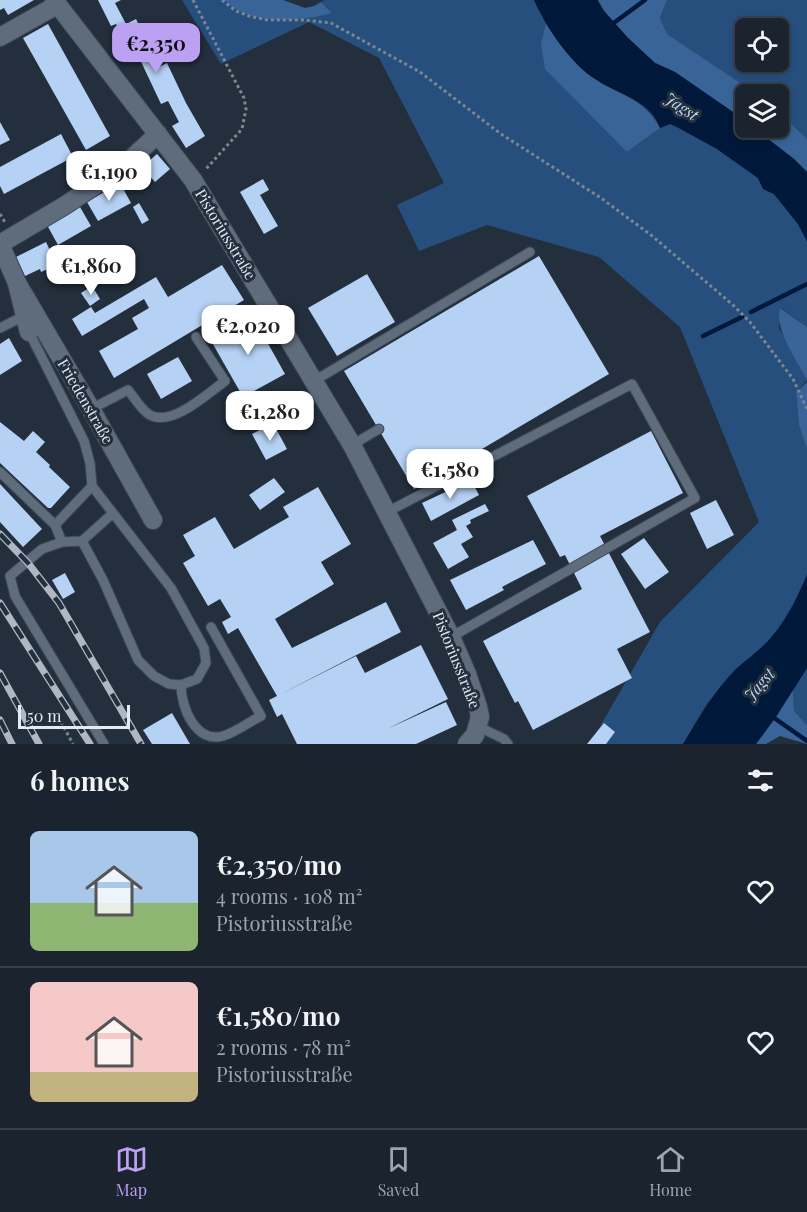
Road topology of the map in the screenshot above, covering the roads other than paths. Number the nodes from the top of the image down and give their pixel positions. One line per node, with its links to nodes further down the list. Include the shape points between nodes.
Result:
1 (56, 2): 2 (street); 3 (street, Pistoriusstraße)
2 (0, 37)
3 (158, 134): 4 (street, via 120,169); 10 (street, Pistoriusstraße, via 193,180)
4 (0, 244): 6 (street, Friedenstraße)
5 (530, 252): 10 (lane)
6 (17, 283): 7 (street, Friedenstraße); 11 (street, Friedenstraße)
7 (27, 324): 8 (lane); 15 (lane, via 84,441)
8 (0, 328)
9 (196, 337): 11 (lane, via 225,381 179,414 162,418 149,415 128,390)
10 (314, 381): 13 (street, Pistoriusstraße)
11 (91, 409): 18 (street, Friedenstraße)
12 (379, 429): 13 (lane)
13 (352, 445): 16 (street, Pistoriusstraße)
14 (0, 472): 19 (lane)
15 (92, 486): 17 (lane); 19 (lane)
16 (387, 512): 23 (street, Pistoriusstraße); 23 (lane, via 632,384 695,498)
17 (112, 514): 20 (lane); 24 (lane, via 171,588 204,648 203,671 197,679)
18 (153, 520)
19 (56, 525): 21 (lane)
20 (81, 541): 21 (lane); 24 (lane, via 138,660 154,676)
21 (62, 542): 26 (lane, via 42,549 10,576 15,596)
22 (211, 627): 24 (lane, via 261,716 222,737 211,738 189,719 183,707)
23 (451, 637): 25 (street, Pistoriusstraße, via 478,707)
24 (181, 685)
25 (476, 738): 27 (lane, via 504,739)
26 (104, 744)
27 (508, 744)

